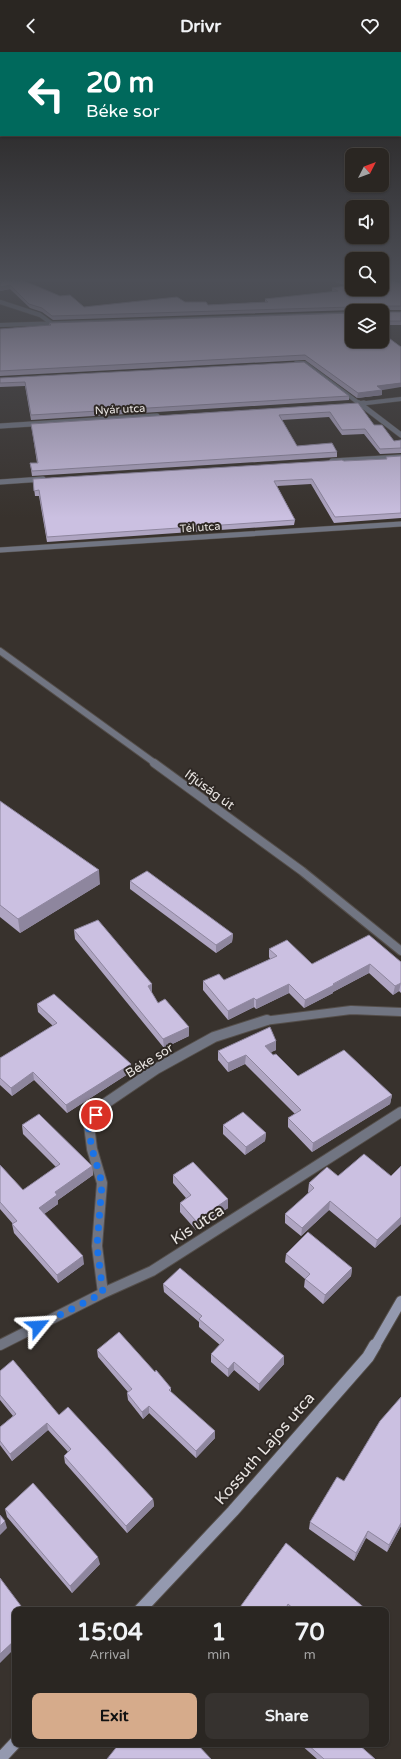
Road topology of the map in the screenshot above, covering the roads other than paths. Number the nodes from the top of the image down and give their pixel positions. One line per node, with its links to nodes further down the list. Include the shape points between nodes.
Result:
1 (289, 364): 4 (street, via 305,363)
2 (401, 399): 4 (street)
3 (353, 404): 4 (street)
4 (360, 404): 7 (street)
5 (165, 416): 6 (street, Nyár utca)
6 (0, 426)
7 (401, 435)
8 (401, 457): 9 (street)
9 (322, 462)
10 (47, 479): 11 (street)
11 (0, 482)
12 (401, 524): 13 (street, Tél utca)
13 (0, 550)
14 (0, 651): 15 (street, Ifjúság út, via 302,871)
15 (401, 951)
16 (401, 1012): 18 (street, Béke sor, via 351,1010 269,1019 214,1037 156,1069 103,1104 88,1125 102,1183 97,1246)
17 (401, 1112): 18 (street, Kis utca, via 152,1271)
18 (103, 1293): 20 (street, Kis utca)
19 (401, 1301): 21 (street, Kossuth Lajos utca, via 368,1357 233,1511)
20 (0, 1345)
21 (143, 1607)
22 (12, 1746): 23 (street)
23 (0, 1759)

